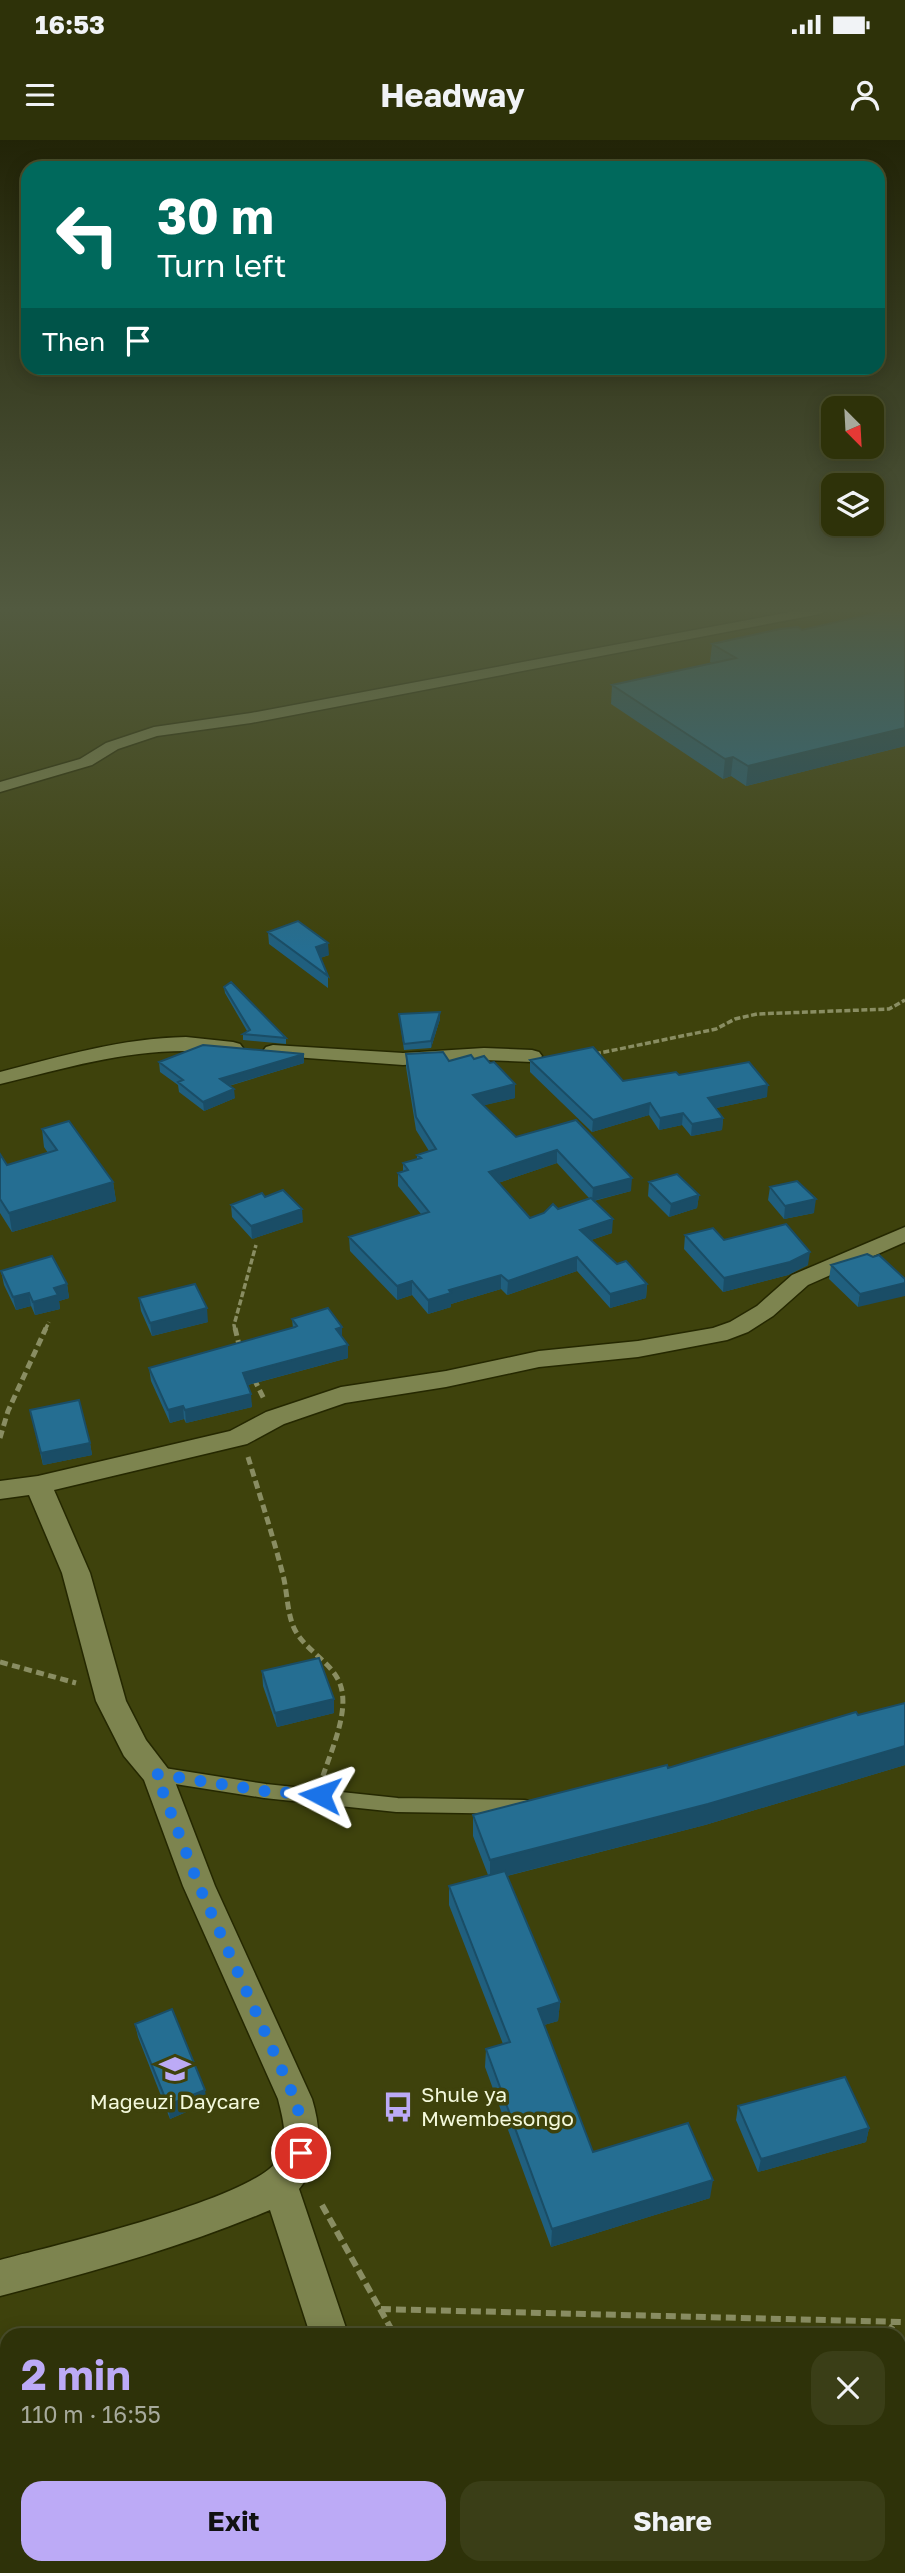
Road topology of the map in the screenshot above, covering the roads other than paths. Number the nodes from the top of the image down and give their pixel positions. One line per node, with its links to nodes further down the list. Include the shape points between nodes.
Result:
1 (213, 724): 2 (street, via 154,732 112,746 86,762)
2 (0, 787)
3 (532, 1056): 4 (street, via 403,1059 181,1043 85,1056)
4 (0, 1078)
5 (905, 1234): 6 (street, via 800,1280 765,1311 718,1335 540,1359 341,1395 238,1438)
6 (38, 1485): 7 (street); 8 (street, via 76,1573 111,1701 135,1748)
7 (0, 1490)
8 (156, 1774): 9 (lane, via 397,1805); 10 (street, via 199,1886 295,2099 302,2124)
9 (537, 1807)
10 (289, 2173): 11 (street, via 250,2202 220,2213 108,2250); 12 (street)
11 (0, 2278)
12 (328, 2328)

